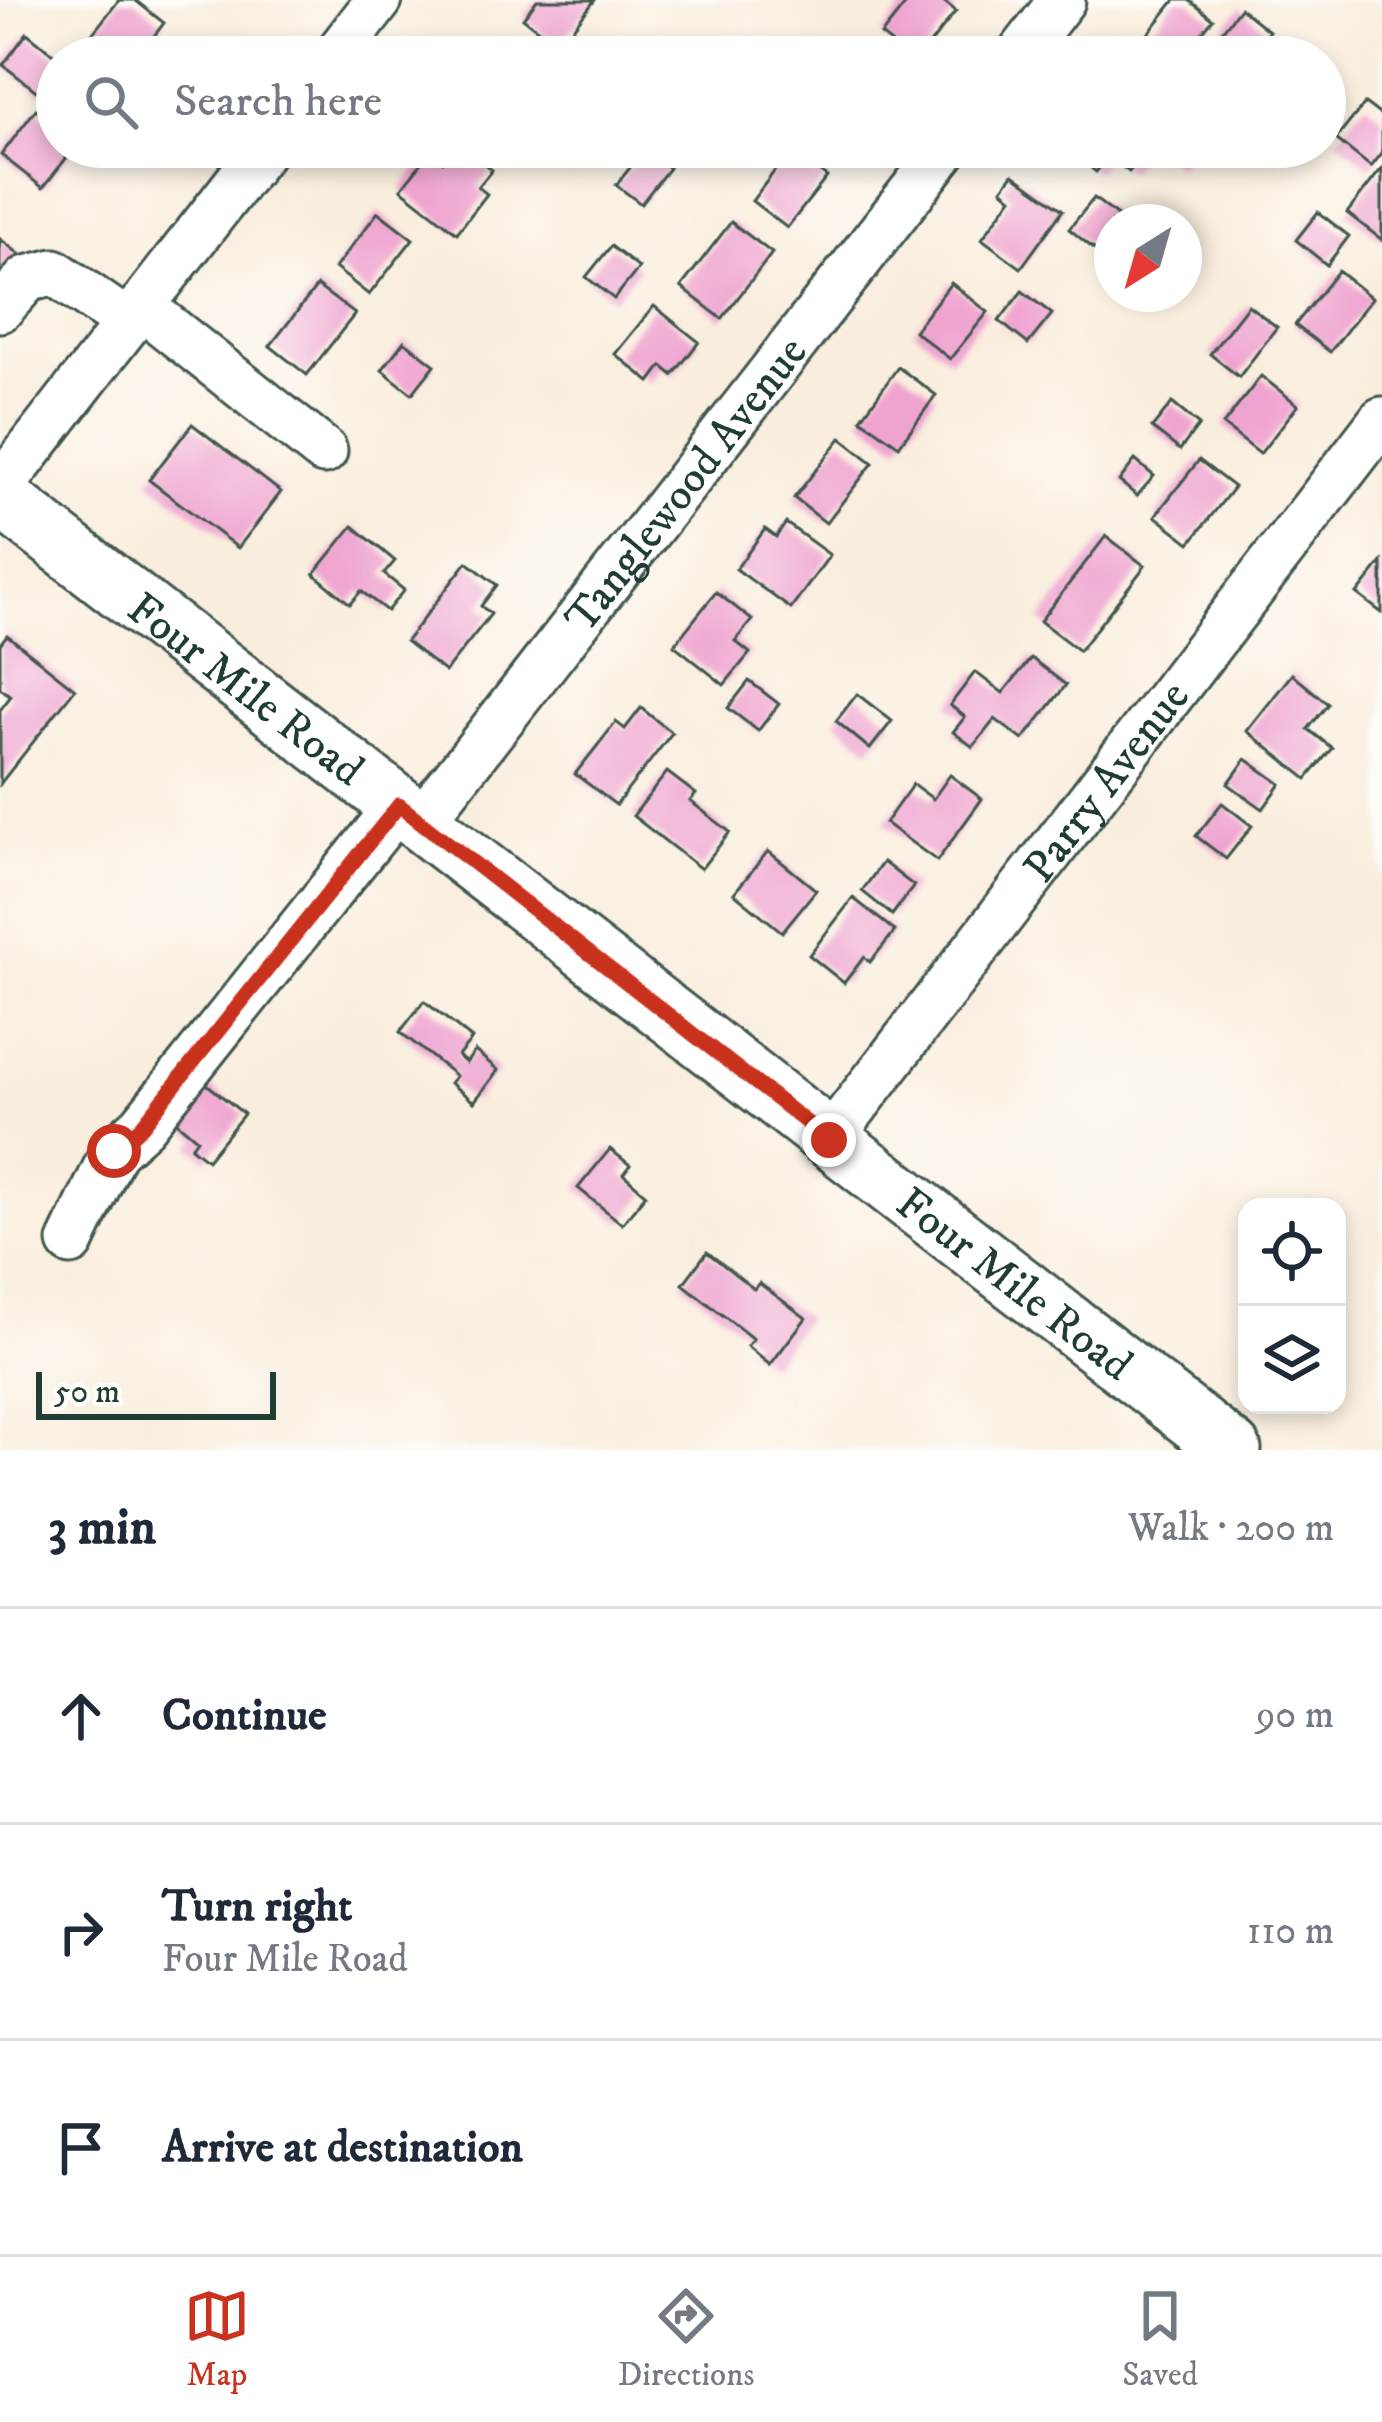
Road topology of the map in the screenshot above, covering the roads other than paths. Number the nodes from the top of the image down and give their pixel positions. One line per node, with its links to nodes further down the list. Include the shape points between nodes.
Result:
1 (379, 0): 3 (street)
2 (1062, 0): 4 (street)
3 (351, 36)
4 (1034, 36)
5 (249, 168): 8 (street)
6 (930, 168): 12 (street, Tanglewood Avenue)
7 (0, 309): 8 (street, via 27,279 54,272)
8 (135, 315): 10 (street); 11 (street)
9 (1382, 420): 13 (street, Parry Avenue)
10 (324, 451)
11 (0, 493): 12 (main road, Four Mile Road)
12 (410, 814): 13 (main road, Four Mile Road); 14 (street, Tanglewood Avenue, via 114,1151)
13 (829, 1140): 15 (main road, Four Mile Road)
14 (71, 1242)
15 (1232, 1450)

